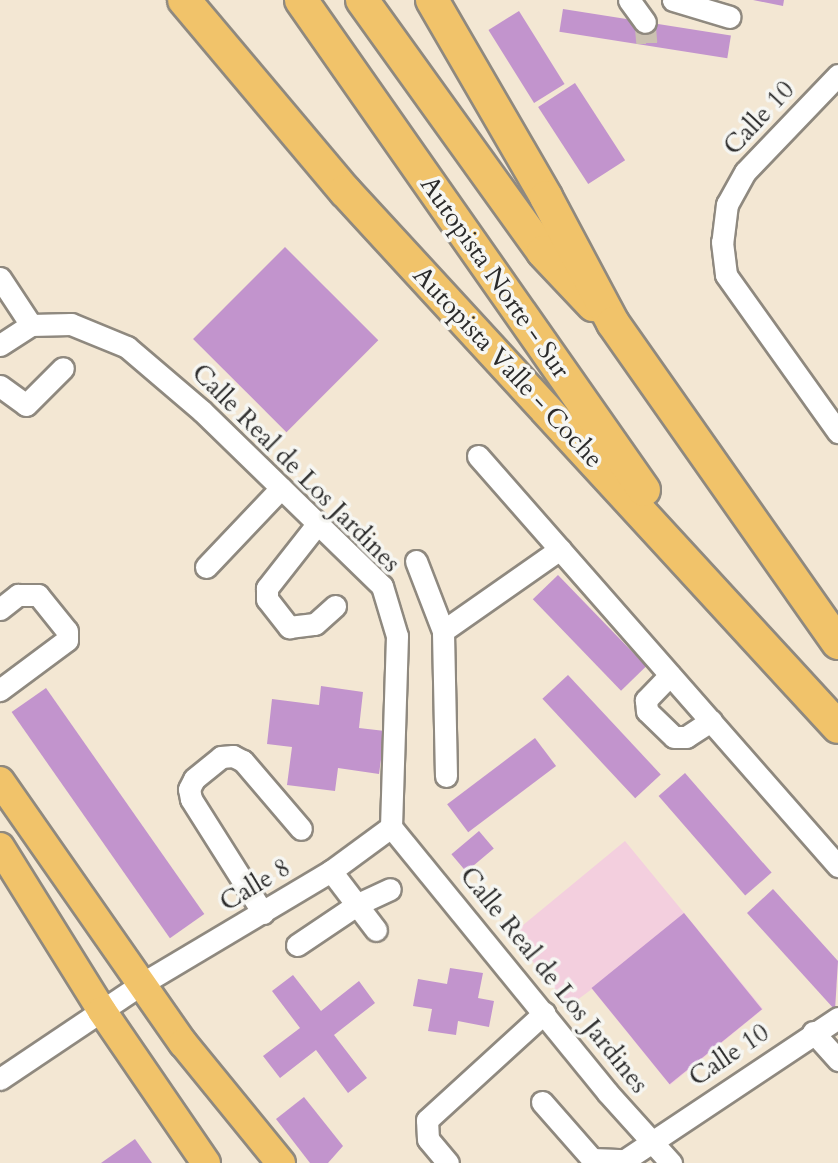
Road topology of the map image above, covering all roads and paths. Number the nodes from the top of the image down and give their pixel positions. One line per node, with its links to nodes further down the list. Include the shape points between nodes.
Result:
1 (184, 0): 23 (highway, Autopista Valle - Coche, via 345,191)
2 (301, 0): 23 (highway, Autopista Norte - Sur)
3 (362, 0): 11 (highway, Autopista Norte - Sur, via 543,252)
4 (432, 0): 11 (highway, via 546,197)
5 (629, 0): 8 (street)
6 (673, 0): 7 (street)
7 (730, 17)
8 (645, 22)
9 (838, 75): 16 (street, Calle 10, via 744,172 727,204 722,242 726,275)
10 (0, 278): 12 (street)
11 (612, 323): 27 (highway)
12 (31, 325): 13 (street); 18 (street, Calle Real de Los Jardines, via 71,324 127,348 162,374)
13 (0, 345)
14 (63, 369): 15 (street, via 26,405)
15 (0, 387)
16 (838, 432)
17 (478, 456): 20 (street)
18 (281, 488): 19 (street, Calle Real de Los Jardines); 22 (street)
19 (318, 523): 24 (street, via 267,587 267,598 289,627 314,624); 34 (street, Calle Real de Los Jardines, via 382,586 397,636)
20 (560, 549): 26 (street); 28 (street)
21 (416, 561): 26 (street)
22 (206, 567)
23 (713, 588): 31 (highway, Autopista Valle - Coche)
24 (335, 606)
25 (0, 609): 29 (street, via 19,595 38,594 67,631 67,640)
26 (443, 631): 32 (street)
27 (838, 643)
28 (670, 674): 30 (street); 30 (street, via 646,700 647,711 674,737 687,737)
29 (0, 690)
30 (711, 721): 37 (street)
31 (838, 727)
32 (446, 776)
33 (0, 781): 44 (main road)
34 (391, 827): 38 (street, Calle 8); 46 (street, Calle Real de Los Jardines)
35 (301, 829): 41 (street, via 243,761 221,757 194,779 191,799)
36 (2, 854): 45 (main road)
37 (838, 866)
38 (331, 871): 40 (street); 41 (street, Calle 8)
39 (390, 889): 40 (street)
40 (358, 904): 42 (street); 43 (street)
41 (264, 913): 44 (street, Calle 8)
42 (376, 930)
43 (296, 945)
44 (143, 983): 45 (street, Calle 8); 54 (main road, via 183,1043)
45 (102, 1010): 50 (street); 53 (main road)
46 (544, 1013): 52 (street, Calle Real de Los Jardines); 55 (street, via 427,1120 428,1139)
47 (838, 1018): 48 (street, Calle 10)
48 (813, 1032): 49 (street); 52 (street, Calle 10)
49 (838, 1060)
50 (0, 1079)
51 (541, 1102): 52 (street, Calle 10, via 592,1159 625,1160)
52 (653, 1141): 56 (street, Calle Real de Los Jardines)
53 (206, 1163)
54 (281, 1163)
55 (448, 1163)
56 (671, 1163)

